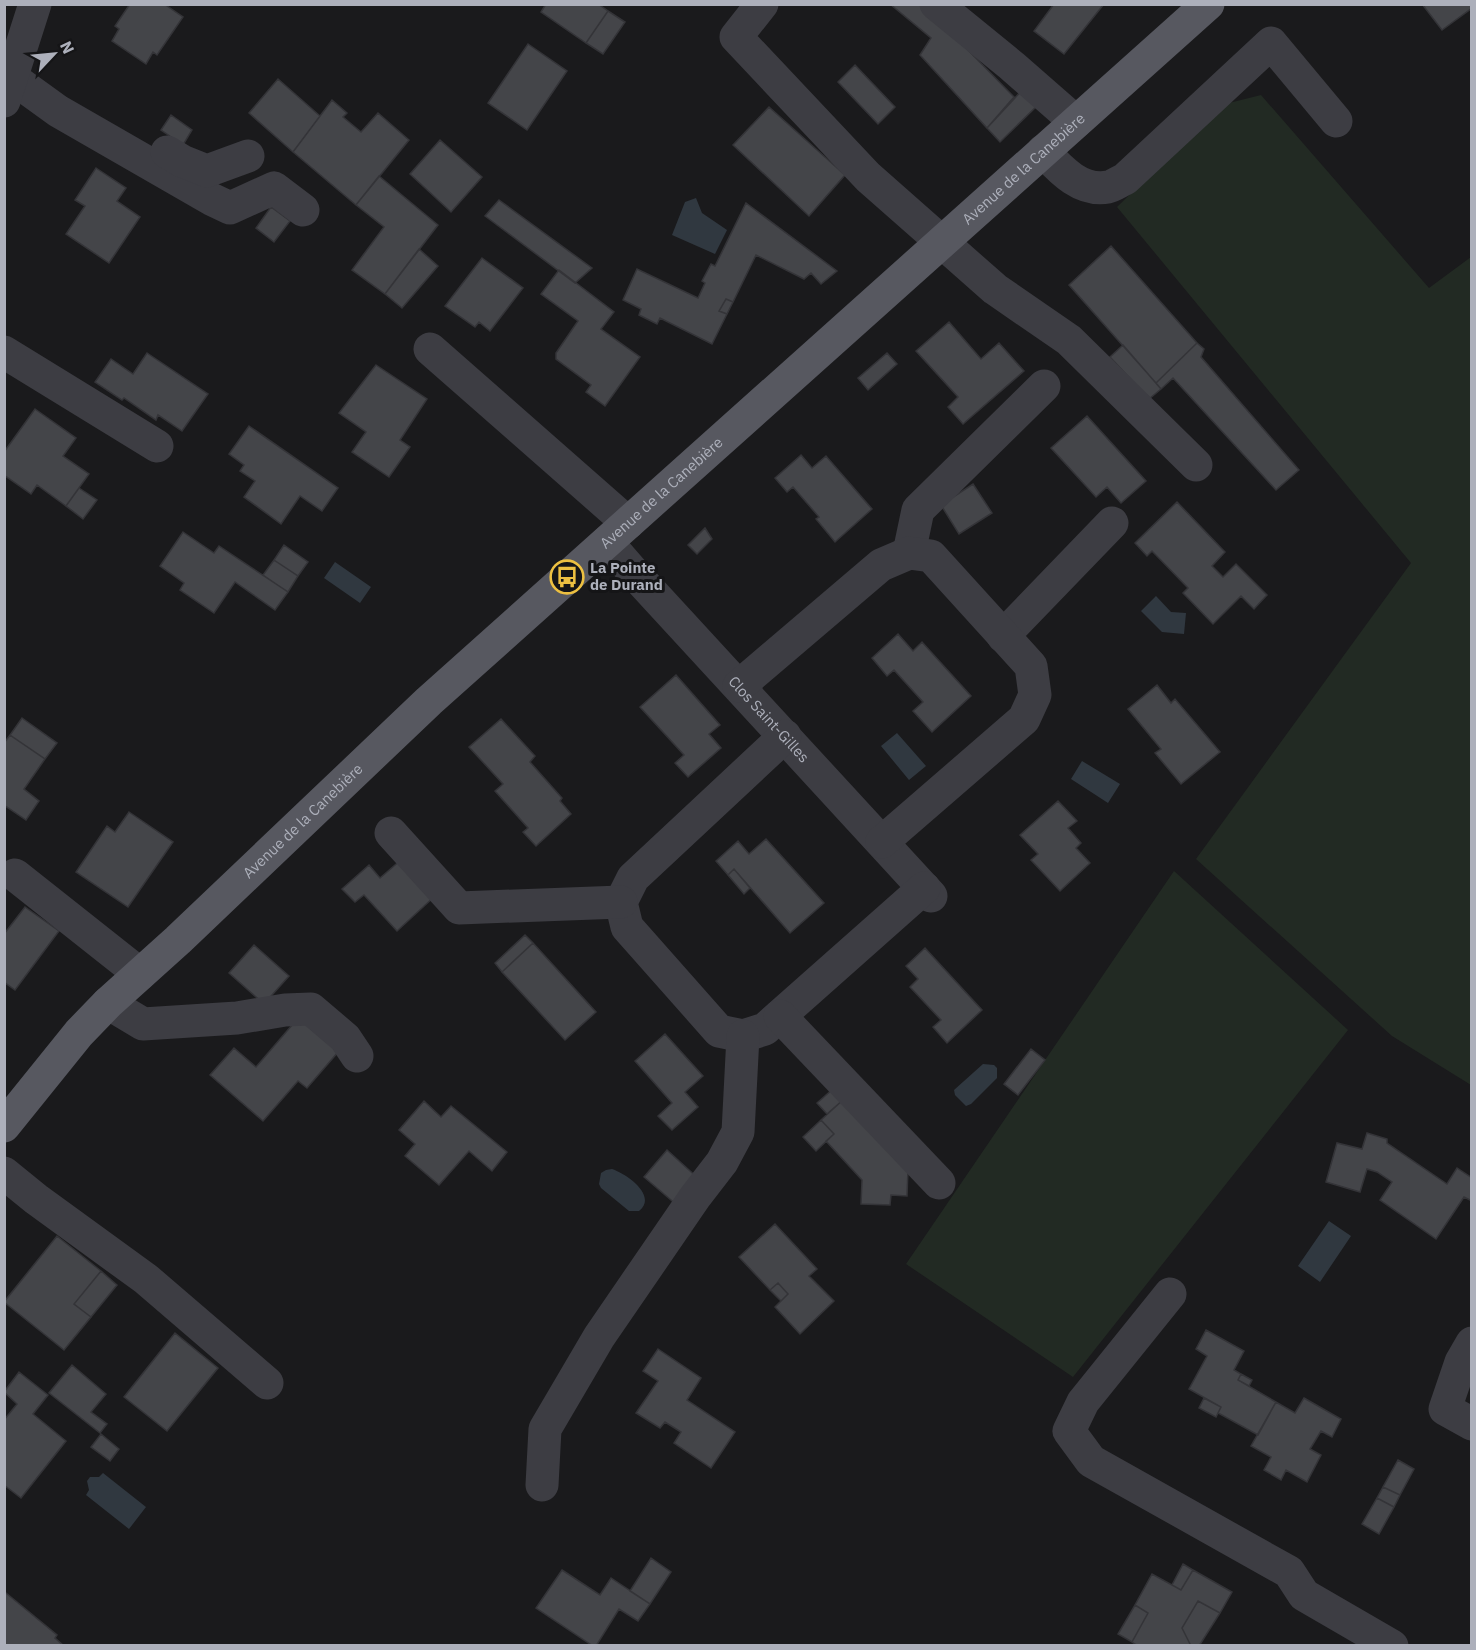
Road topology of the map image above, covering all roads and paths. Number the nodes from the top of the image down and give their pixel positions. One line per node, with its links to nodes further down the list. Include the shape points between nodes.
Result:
1 (35, 4): 5 (street)
2 (762, 4): 11 (street, via 736,37 868,177)
3 (936, 4): 7 (street)
4 (1208, 4): 7 (main road, Avenue de la Canebière)
5 (15, 77): 9 (street, via 54,86 182,161 207,171); 10 (street, via 58,111 211,200 230,208 274,188)
6 (1336, 121): 8 (street, via 1271,43 1125,179 1108,187 1089,186 1067,177)
7 (1076, 122): 8 (main road, Avenue de la Canebière)
8 (1043, 151): 11 (main road, Avenue de la Canebière)
9 (248, 156)
10 (303, 210)
11 (942, 242): 16 (street, via 995,289 1070,340); 18 (main road, Avenue de la Canebière)
12 (430, 350): 18 (street, Clos Saint-Gilles)
13 (4, 352): 15 (street)
14 (1044, 386): 19 (street, via 918,510)
15 (157, 446)
16 (1196, 465)
17 (1112, 523): 20 (street)
18 (618, 532): 21 (street, Clos Saint-Gilles, via 633,572); 27 (main road, Avenue de la Canebière, via 429,701)
19 (909, 553): 20 (street, via 931,556); 21 (street, via 881,565)
20 (1003, 636): 24 (street, via 1031,666 1035,695 1024,719)
21 (739, 686): 22 (street, Clos Saint-Gilles)
22 (785, 736): 24 (street, Clos Saint-Gilles); 26 (street, via 633,879)
23 (391, 833): 26 (street, via 459,908)
24 (882, 842): 29 (street, Clos Saint-Gilles, via 927,892)
25 (15, 875): 27 (street)
26 (621, 903): 30 (street, via 627,927 719,1031)
27 (140, 974): 28 (main road, Avenue de la Canebière)
28 (108, 1003): 31 (street, via 143,1024 311,1009 345,1038); 32 (main road, Avenue de la Canebière)
29 (780, 1016): 30 (street, via 765,1029); 34 (street)
30 (742, 1036): 39 (street, via 738,1132 722,1162 599,1337 545,1429)
31 (357, 1056)
32 (4, 1126)
33 (4, 1173): 37 (street, via 146,1279)
34 (939, 1183)
35 (1170, 1294): 40 (street, via 1083,1401 1069,1431 1091,1461 1289,1572 1304,1595)
36 (1472, 1343): 38 (street, via 1445,1409)
37 (267, 1383)
38 (1468, 1416)
39 (542, 1485)
40 (1392, 1646)

